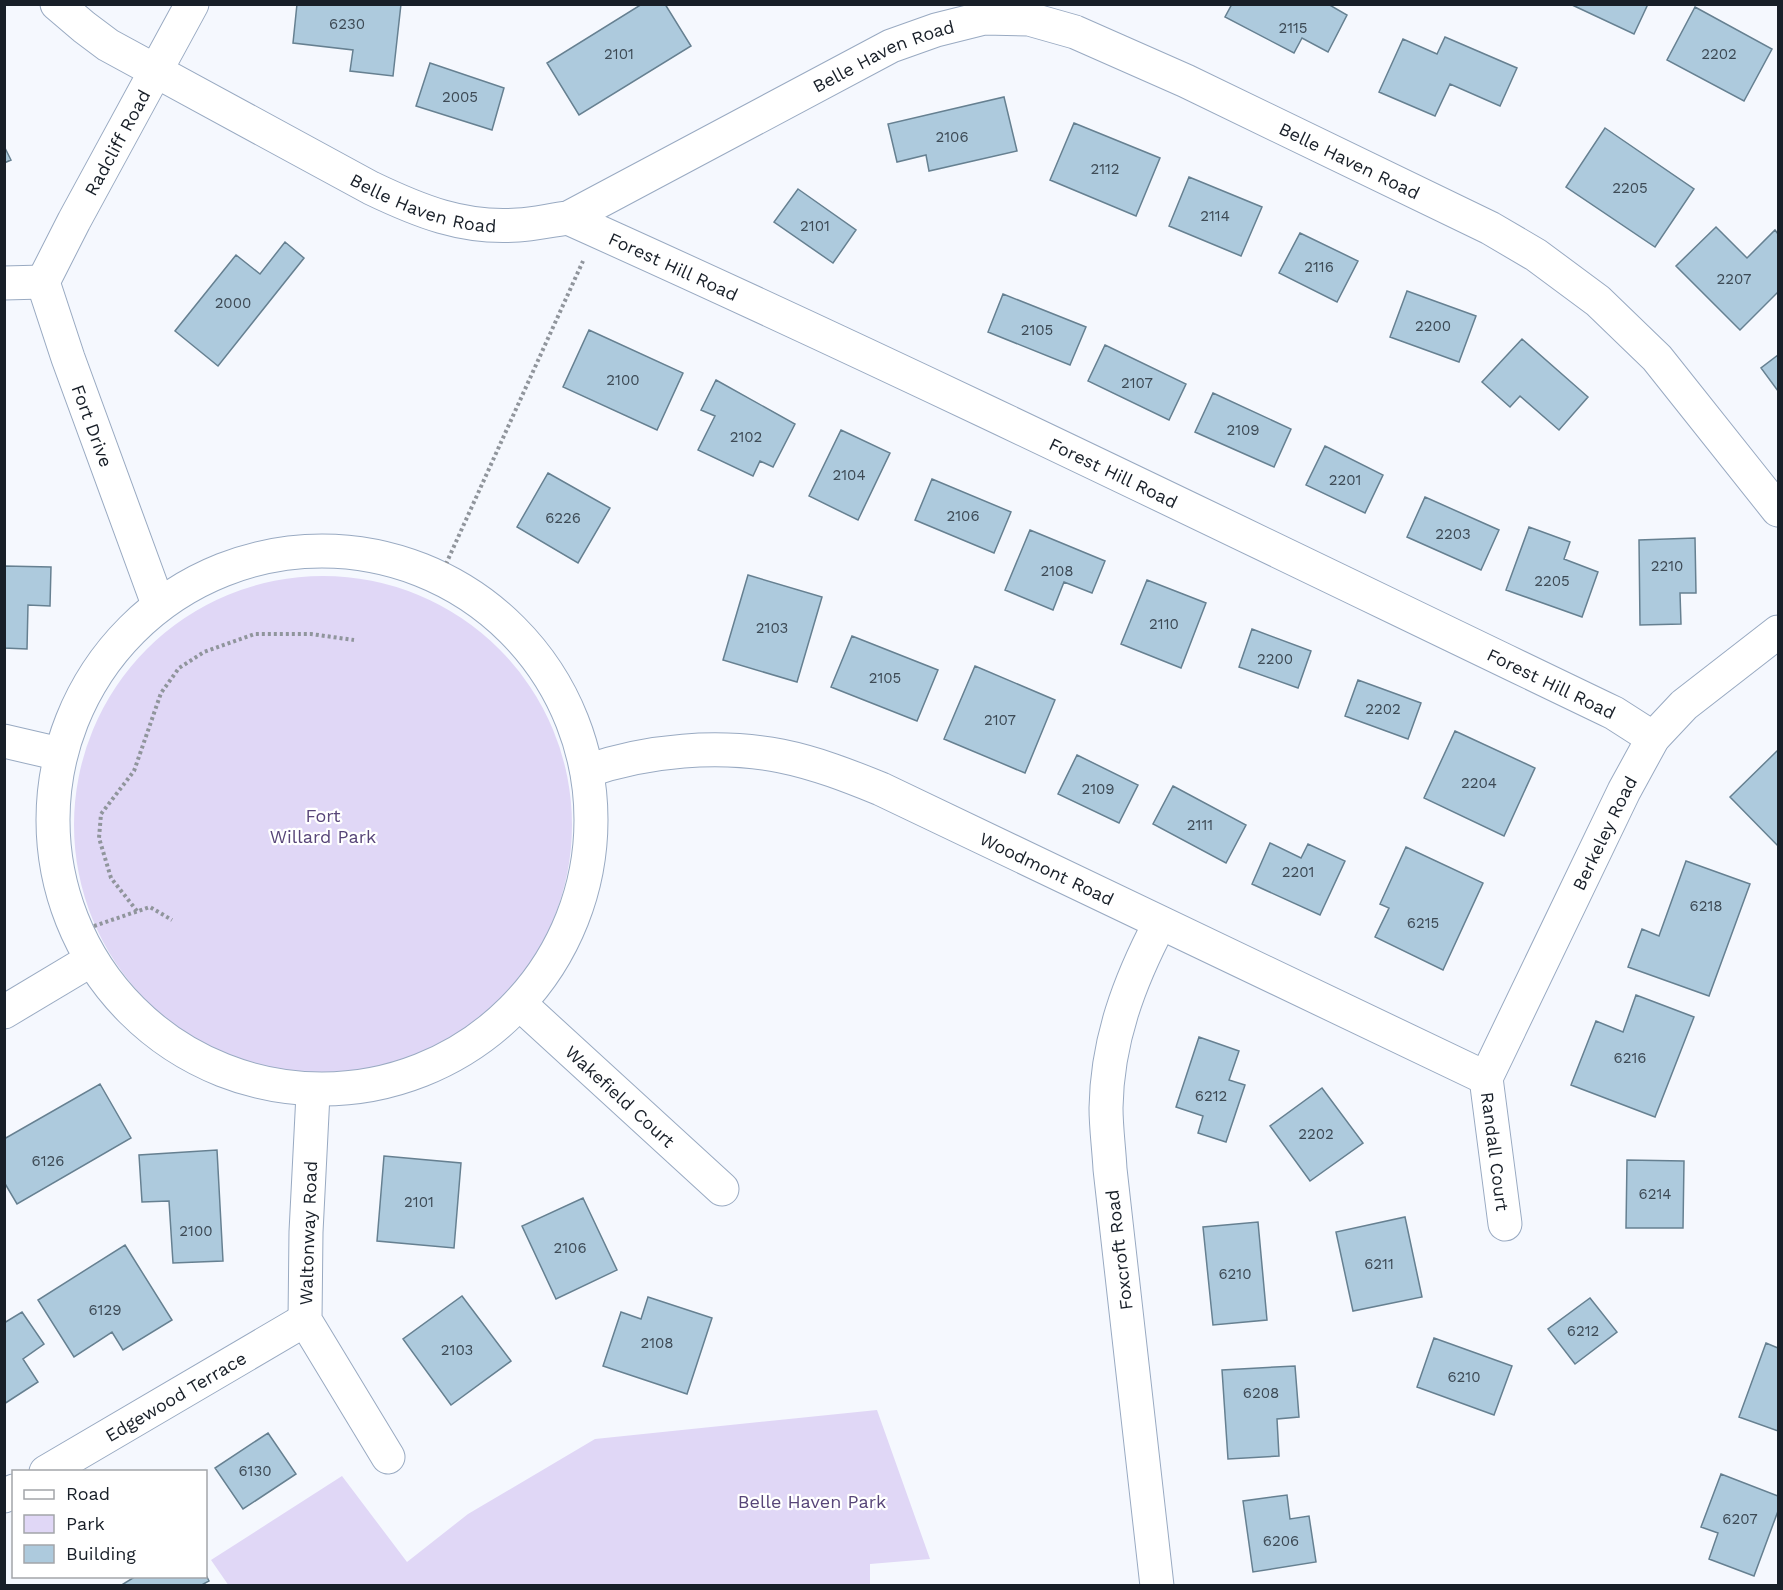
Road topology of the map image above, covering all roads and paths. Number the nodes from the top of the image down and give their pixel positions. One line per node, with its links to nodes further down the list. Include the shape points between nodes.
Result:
1 (57, 4): 4 (street, Belle Haven Road, via 108,45)
2 (192, 4): 4 (street, Radcliff Road)
3 (984, 11): 5 (street, Belle Haven Road, via 891,45); 8 (street, Belle Haven Road, via 1075,32 1186,81 1490,228 1536,255 1598,301 1658,358)
4 (156, 72): 5 (street, Belle Haven Road, via 416,210 495,226); 6 (street, Radcliff Road)
5 (568, 218): 9 (path, via 583,260); 13 (street, Forest Hill Road, via 968,403 1614,713)
6 (43, 282): 7 (street); 10 (street, Fort Drive)
7 (4, 283)
8 (1779, 510)
9 (441, 575): 10 (street, via 355,553 290,553 256,559 213,574); 16 (street, via 510,627 534,654 570,714)
10 (158, 604): 15 (street, via 106,661 79,705)
11 (1779, 632): 13 (street, Berkeley Road, via 1684,705)
12 (354, 640): 17 (path, via 311,634 255,634 204,652 179,668 161,693 134,771 101,814 99,838 111,878)
13 (1653, 738): 24 (street, Berkeley Road)
14 (4, 741): 15 (street)
15 (60, 754): 20 (street, via 53,829 60,879)
16 (587, 771): 19 (street, Woodmont Road, via 611,762 694,750 782,756 881,789); 22 (street, via 592,843 583,892 559,951)
17 (137, 911): 18 (path, via 150,907); 20 (path)
18 (172, 920)
19 (1160, 923): 24 (street, Woodmont Road); 31 (street, Foxcroft Road, via 1124,1003 1110,1056 1106,1109)
20 (74, 933): 21 (street)
21 (91, 960): 23 (street); 25 (street, via 135,1014 187,1054 251,1081)
22 (520, 1004): 25 (street, via 468,1046 432,1066 387,1082); 26 (street, Wakefield Court)
23 (4, 1012)
24 (1486, 1078): 27 (street, Randall Court)
25 (313, 1094): 28 (street, Waltonway Road)
26 (722, 1189)
27 (1505, 1224)
28 (305, 1320): 29 (street, Waltonway Road); 30 (street, Edgewood Terrace)
29 (388, 1457)
30 (49, 1470)
31 (1158, 1586)

